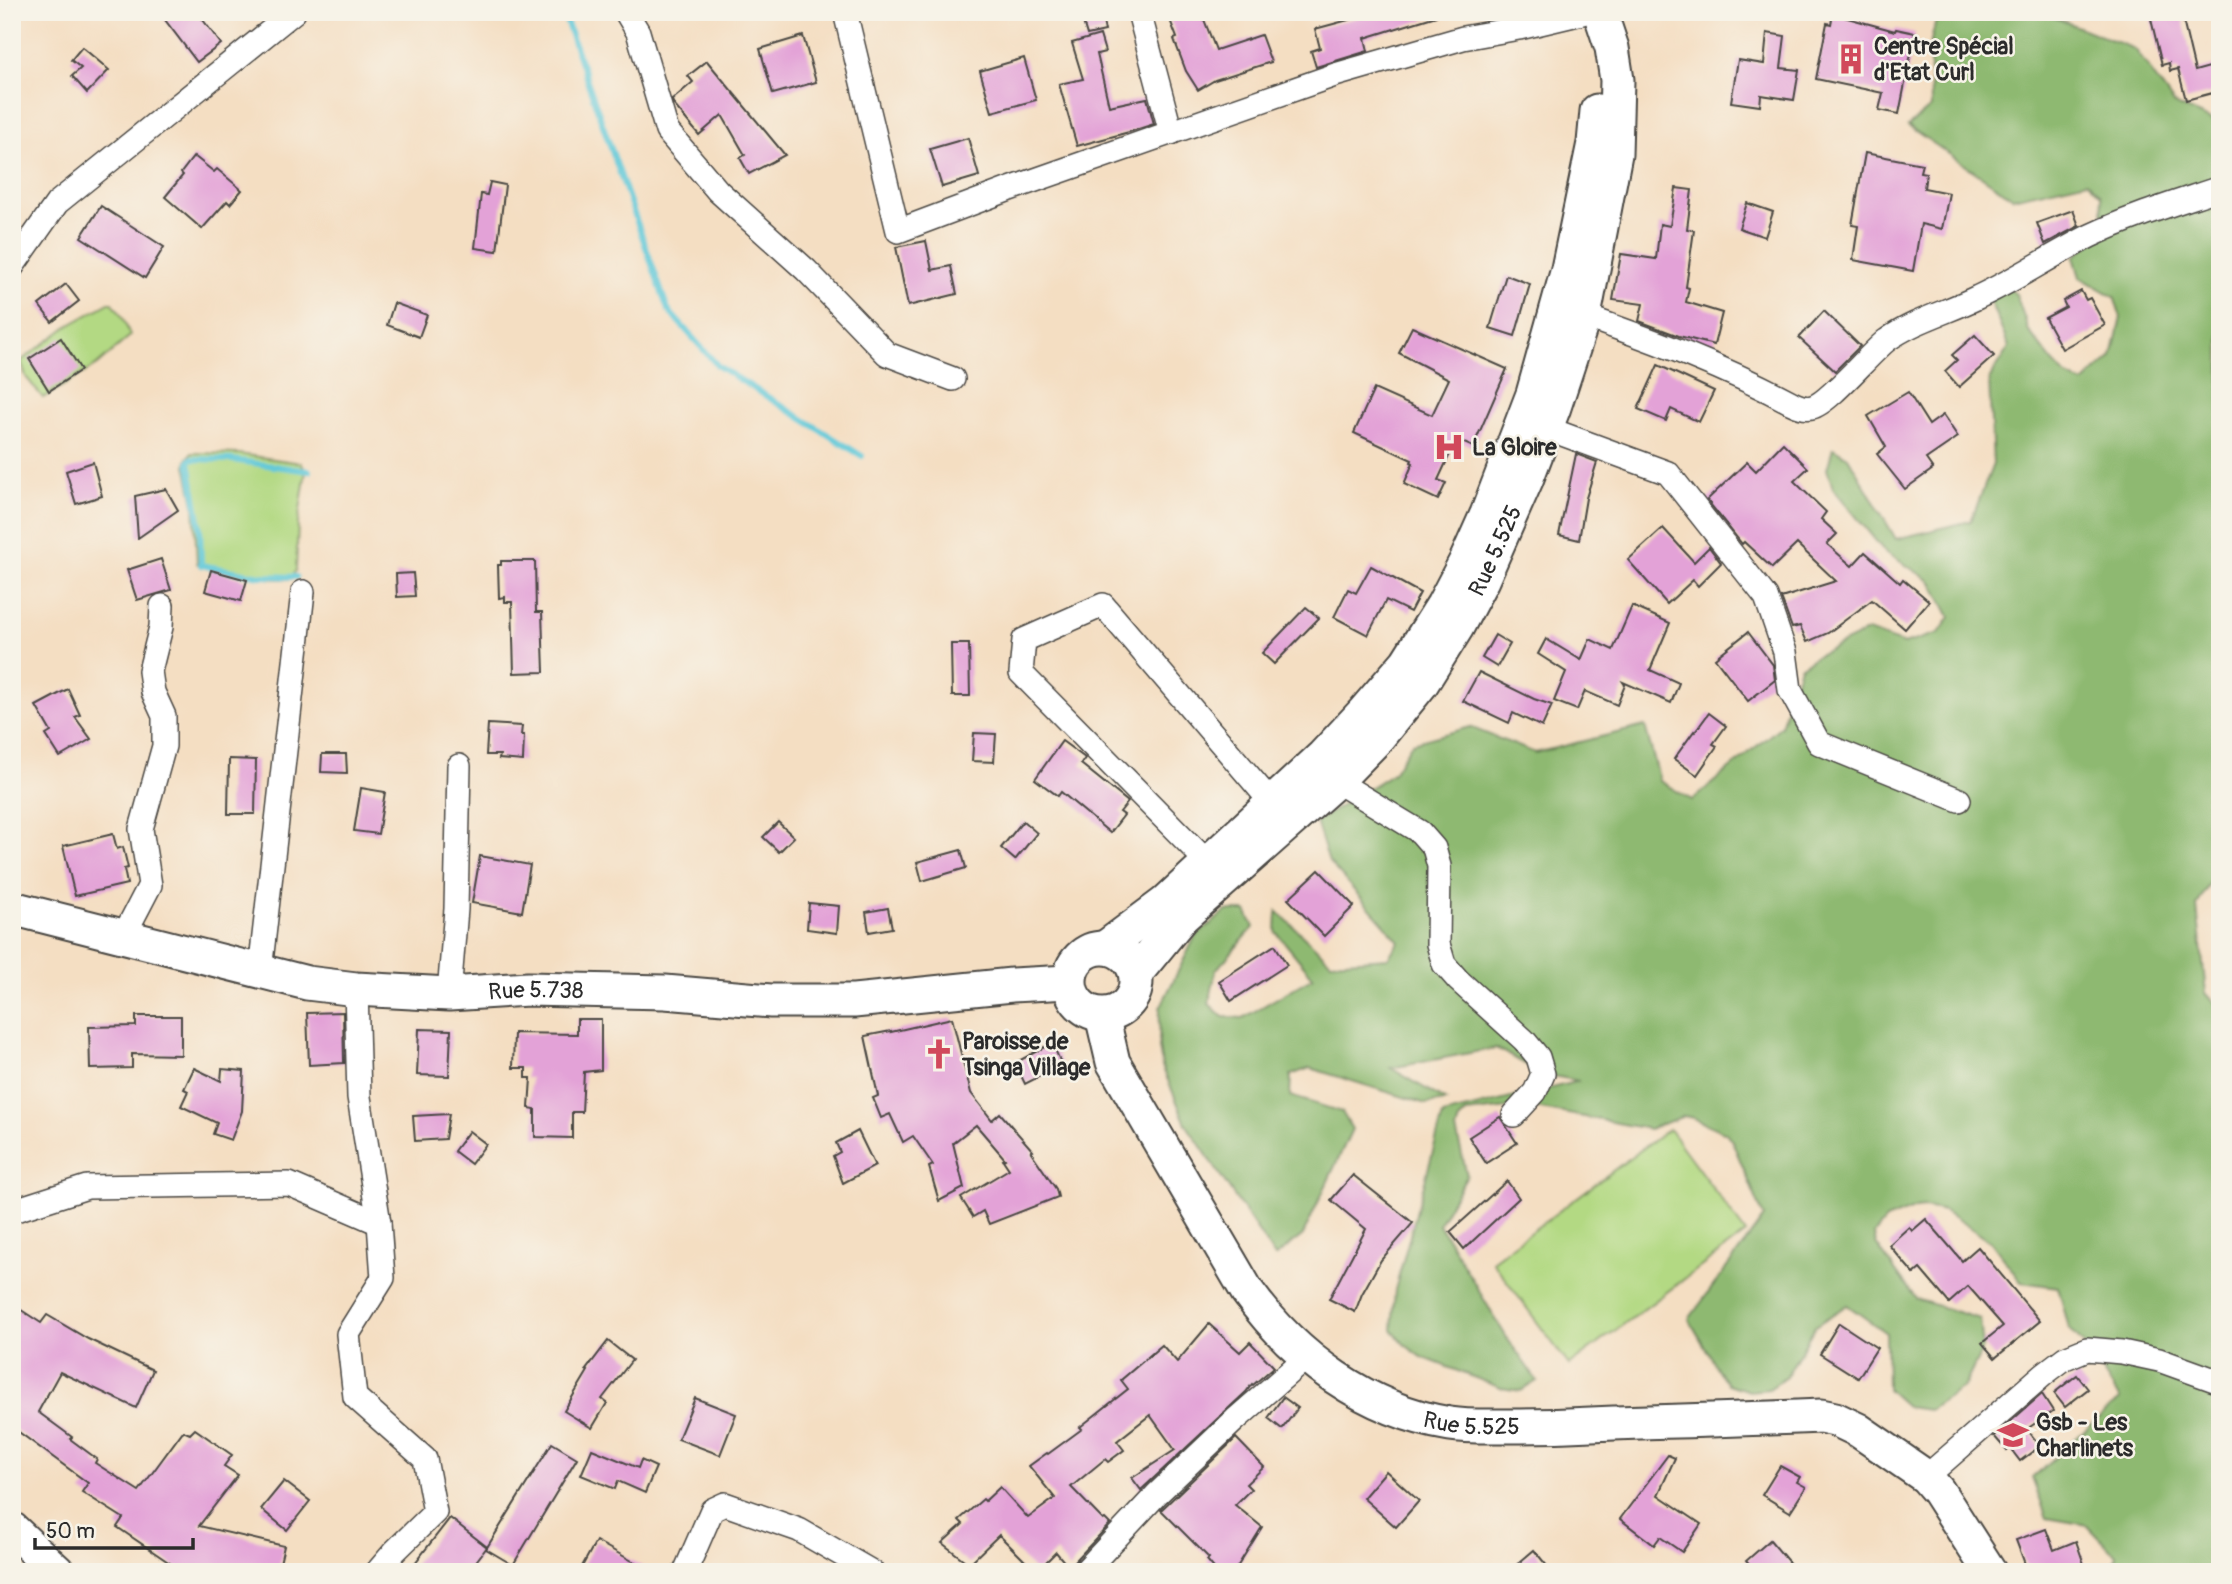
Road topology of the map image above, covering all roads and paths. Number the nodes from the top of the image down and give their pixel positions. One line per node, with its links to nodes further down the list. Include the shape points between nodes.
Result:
1 (294, 12): 8 (street, via 57,203)
2 (626, 12): 10 (street, via 638,32 667,131 718,191 806,270 887,355)
3 (845, 12): 6 (street, via 898,231)
4 (1139, 12): 6 (street)
5 (1588, 13): 6 (street, via 1395,57); 9 (street, Rue 5.525, via 1612,48 1617,127); 17 (street, Rue 5.525, via 1597,77 1594,143 1561,298 1509,460 1466,561 1407,662 1322,756)
6 (1171, 133)
7 (2220, 188): 9 (street, via 2090,236 2004,285 1905,329 1812,407 1801,407 1673,348)
8 (12, 267)
9 (1584, 316): 11 (street, Rue 5.525)
10 (953, 379)
11 (1546, 428): 15 (street, Rue 5.525, via 1505,529 1457,627 1422,683); 16 (street, via 1668,473 1766,597 1785,652 1790,690 1819,743)
12 (303, 592): 22 (street)
13 (162, 606): 20 (street, via 150,671 164,716 164,746 141,829 149,885)
14 (459, 766): 26 (street)
15 (1336, 780): 23 (street, Rue 5.525, via 1181,918); 28 (street, via 1420,832 1434,848 1439,866 1438,944 1444,964 1538,1057 1543,1074 1535,1092)
16 (1959, 800)
17 (1272, 803): 18 (street, Rue 5.525); 18 (street, via 1103,605 1024,640 1021,673)
18 (1208, 863): 21 (street, Rue 5.525, via 1165,904)
19 (12, 908): 20 (street, Rue 5.738)
20 (124, 934): 22 (street, Rue 5.738)
21 (1106, 947): 23 (street, via 1125,955); 24 (street, via 1083,953 1075,961)
22 (260, 971): 25 (street, Rue 5.738)
23 (1136, 973): 27 (street, via 1135,993 1129,1002)
24 (1069, 982): 26 (street, Rue 5.738, via 854,1001 528,989); 27 (street, via 1083,1008)
25 (356, 989): 26 (street, Rue 5.738); 30 (street, via 359,1097)
26 (449, 994)
27 (1102, 1014): 31 (street, Rue 5.525, via 1113,1062 1247,1291 1273,1324)
28 (1514, 1115)
29 (12, 1211): 30 (street, via 87,1187 289,1184)
30 (379, 1223): 36 (street, via 383,1278 348,1334 355,1397 425,1459 435,1512)
31 (1308, 1356): 33 (street, Rue 5.525, via 1361,1394 1422,1418 1452,1424 1548,1426 1821,1416 1857,1430); 39 (street, via 1157,1494)
32 (2220, 1382): 33 (street, via 2159,1360 2088,1349 2065,1358 2044,1374)
33 (1926, 1477): 40 (street, Rue 5.525)
34 (12, 1529): 35 (street)
35 (58, 1572)
36 (377, 1572)
37 (685, 1572): 38 (street, via 712,1510 725,1504 799,1530)
38 (872, 1572)
39 (1084, 1572)
40 (1990, 1572)

